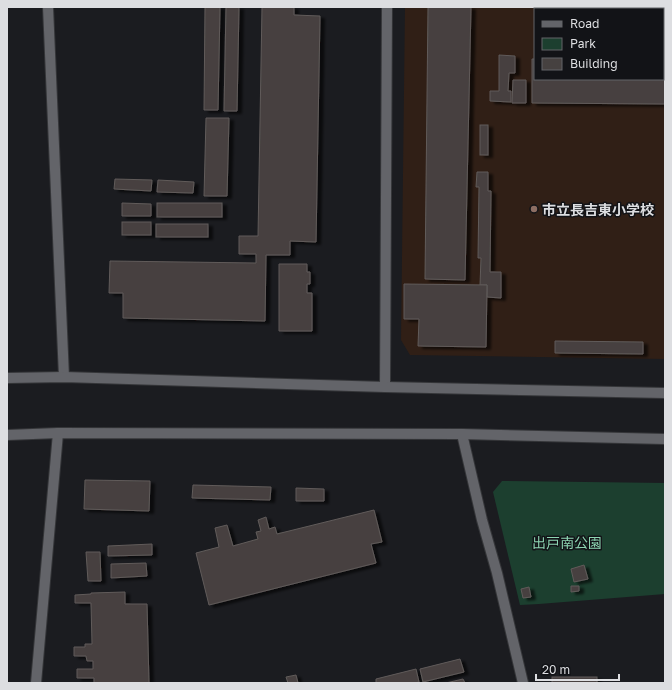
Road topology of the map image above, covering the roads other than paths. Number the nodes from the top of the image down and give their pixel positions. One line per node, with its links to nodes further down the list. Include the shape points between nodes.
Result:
1 (48, 7): 3 (street)
2 (387, 7): 5 (street)
3 (64, 377): 4 (street); 5 (street)
4 (7, 378)
5 (385, 387): 6 (street)
6 (665, 393)
7 (58, 433): 8 (street); 9 (street); 11 (street)
8 (462, 434): 10 (street); 12 (street)
9 (7, 435)
10 (665, 439)
11 (36, 683)
12 (523, 683)

